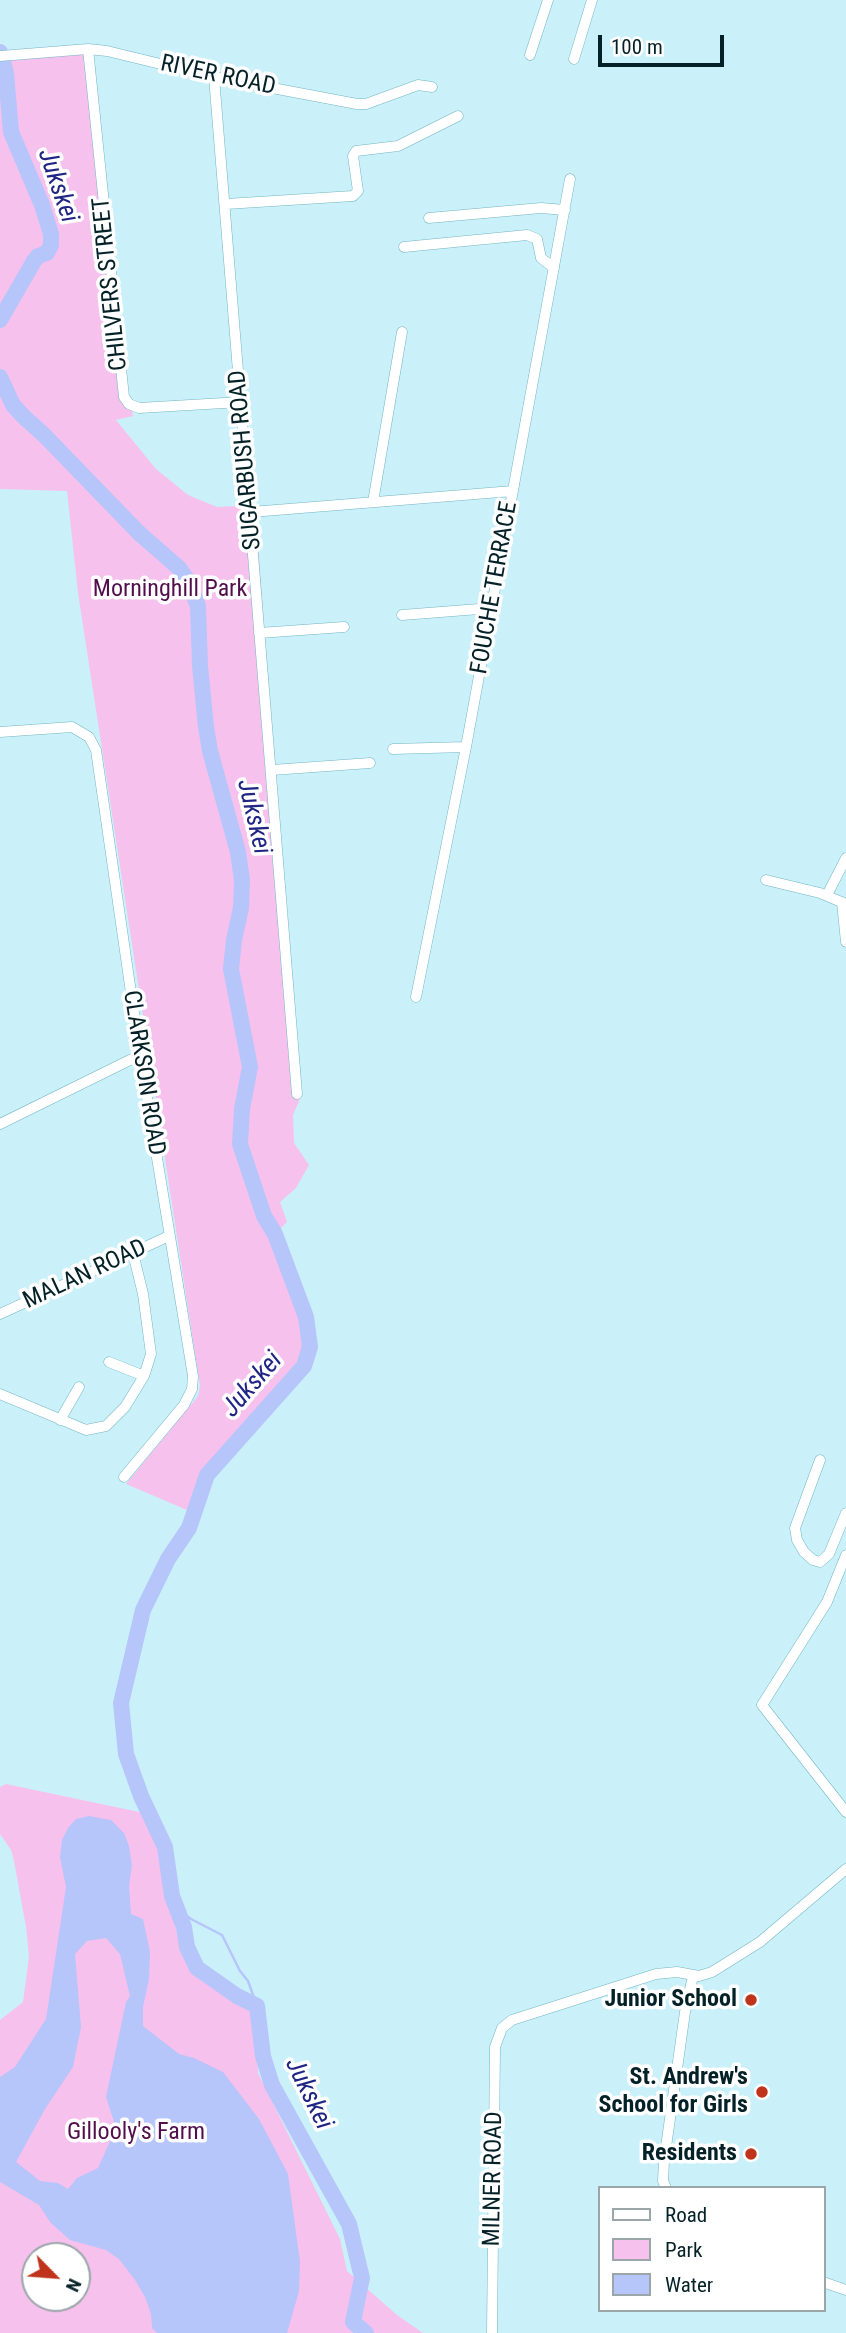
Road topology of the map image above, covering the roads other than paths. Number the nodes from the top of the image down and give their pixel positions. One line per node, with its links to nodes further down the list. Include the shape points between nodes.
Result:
1 (548, 0): 4 (street)
2 (592, 0): 6 (street)
3 (88, 49): 5 (street, RIVER ROAD); 7 (street, RIVER ROAD); 17 (street, CHILVERS STREET, via 124,397 139,408)
4 (530, 55)
5 (5, 56)
6 (575, 59)
7 (214, 77): 8 (street, RIVER ROAD, via 357,104 418,85); 11 (street, SUGARBUSH ROAD)
8 (432, 87)
9 (458, 116): 11 (street, via 398,146 356,151 358,191 353,196)
10 (570, 179): 12 (street, FOUCHE TERRACE)
11 (226, 204): 17 (street, SUGARBUSH ROAD)
12 (565, 210): 13 (street); 15 (street, FOUCHE TERRACE)
13 (429, 218)
14 (404, 247): 15 (street, via 531,236 537,239 541,258)
15 (554, 268): 18 (street, FOUCHE TERRACE)
16 (401, 332): 19 (street)
17 (241, 402): 20 (street, SUGARBUSH ROAD)
18 (513, 491): 19 (street); 21 (street, FOUCHE TERRACE)
19 (373, 502): 20 (street)
20 (251, 512): 24 (street, SUGARBUSH ROAD)
21 (492, 608): 22 (street); 26 (street, FOUCHE TERRACE)
22 (402, 615)
23 (344, 627): 24 (street)
24 (258, 633): 29 (street, SUGARBUSH ROAD)
25 (0, 732): 36 (street, CLARKSON ROAD, via 72,727 83,732 96,750)
26 (466, 747): 27 (street); 35 (street, FOUCHE TERRACE)
27 (393, 749)
28 (370, 763): 29 (street)
29 (272, 770): 37 (street, SUGARBUSH ROAD)
30 (846, 858): 32 (street)
31 (766, 880): 32 (street)
32 (827, 895): 33 (street)
33 (844, 903): 34 (street)
34 (846, 942)
35 (416, 997)
36 (140, 1055): 38 (street); 39 (street, CLARKSON ROAD)
37 (297, 1094)
38 (0, 1124)
39 (169, 1236): 40 (street, MALAN ROAD); 48 (street, CLARKSON ROAD, via 192,1365 192,1389)
40 (133, 1253): 41 (street, MALAN ROAD); 43 (street, via 151,1354)
41 (0, 1314)
42 (109, 1362): 43 (street)
43 (144, 1376): 46 (street, via 107,1426 86,1430)
44 (79, 1387): 46 (street)
45 (0, 1394): 46 (street)
46 (60, 1420)
47 (820, 1460): 49 (street, via 795,1528 797,1540 813,1560 820,1562 829,1555)
48 (124, 1478)
49 (846, 1513)
50 (846, 1555): 51 (street, via 827,1602 762,1705)
51 (846, 1812)
52 (846, 1869): 53 (street, via 750,1950 712,1972)
53 (693, 1976): 54 (street, via 664,2161); 57 (street, MILNER ROAD, via 656,1974 512,2020 502,2028 495,2047)
54 (665, 2186)
55 (825, 2283): 56 (street)
56 (846, 2290)
57 (492, 2333)

